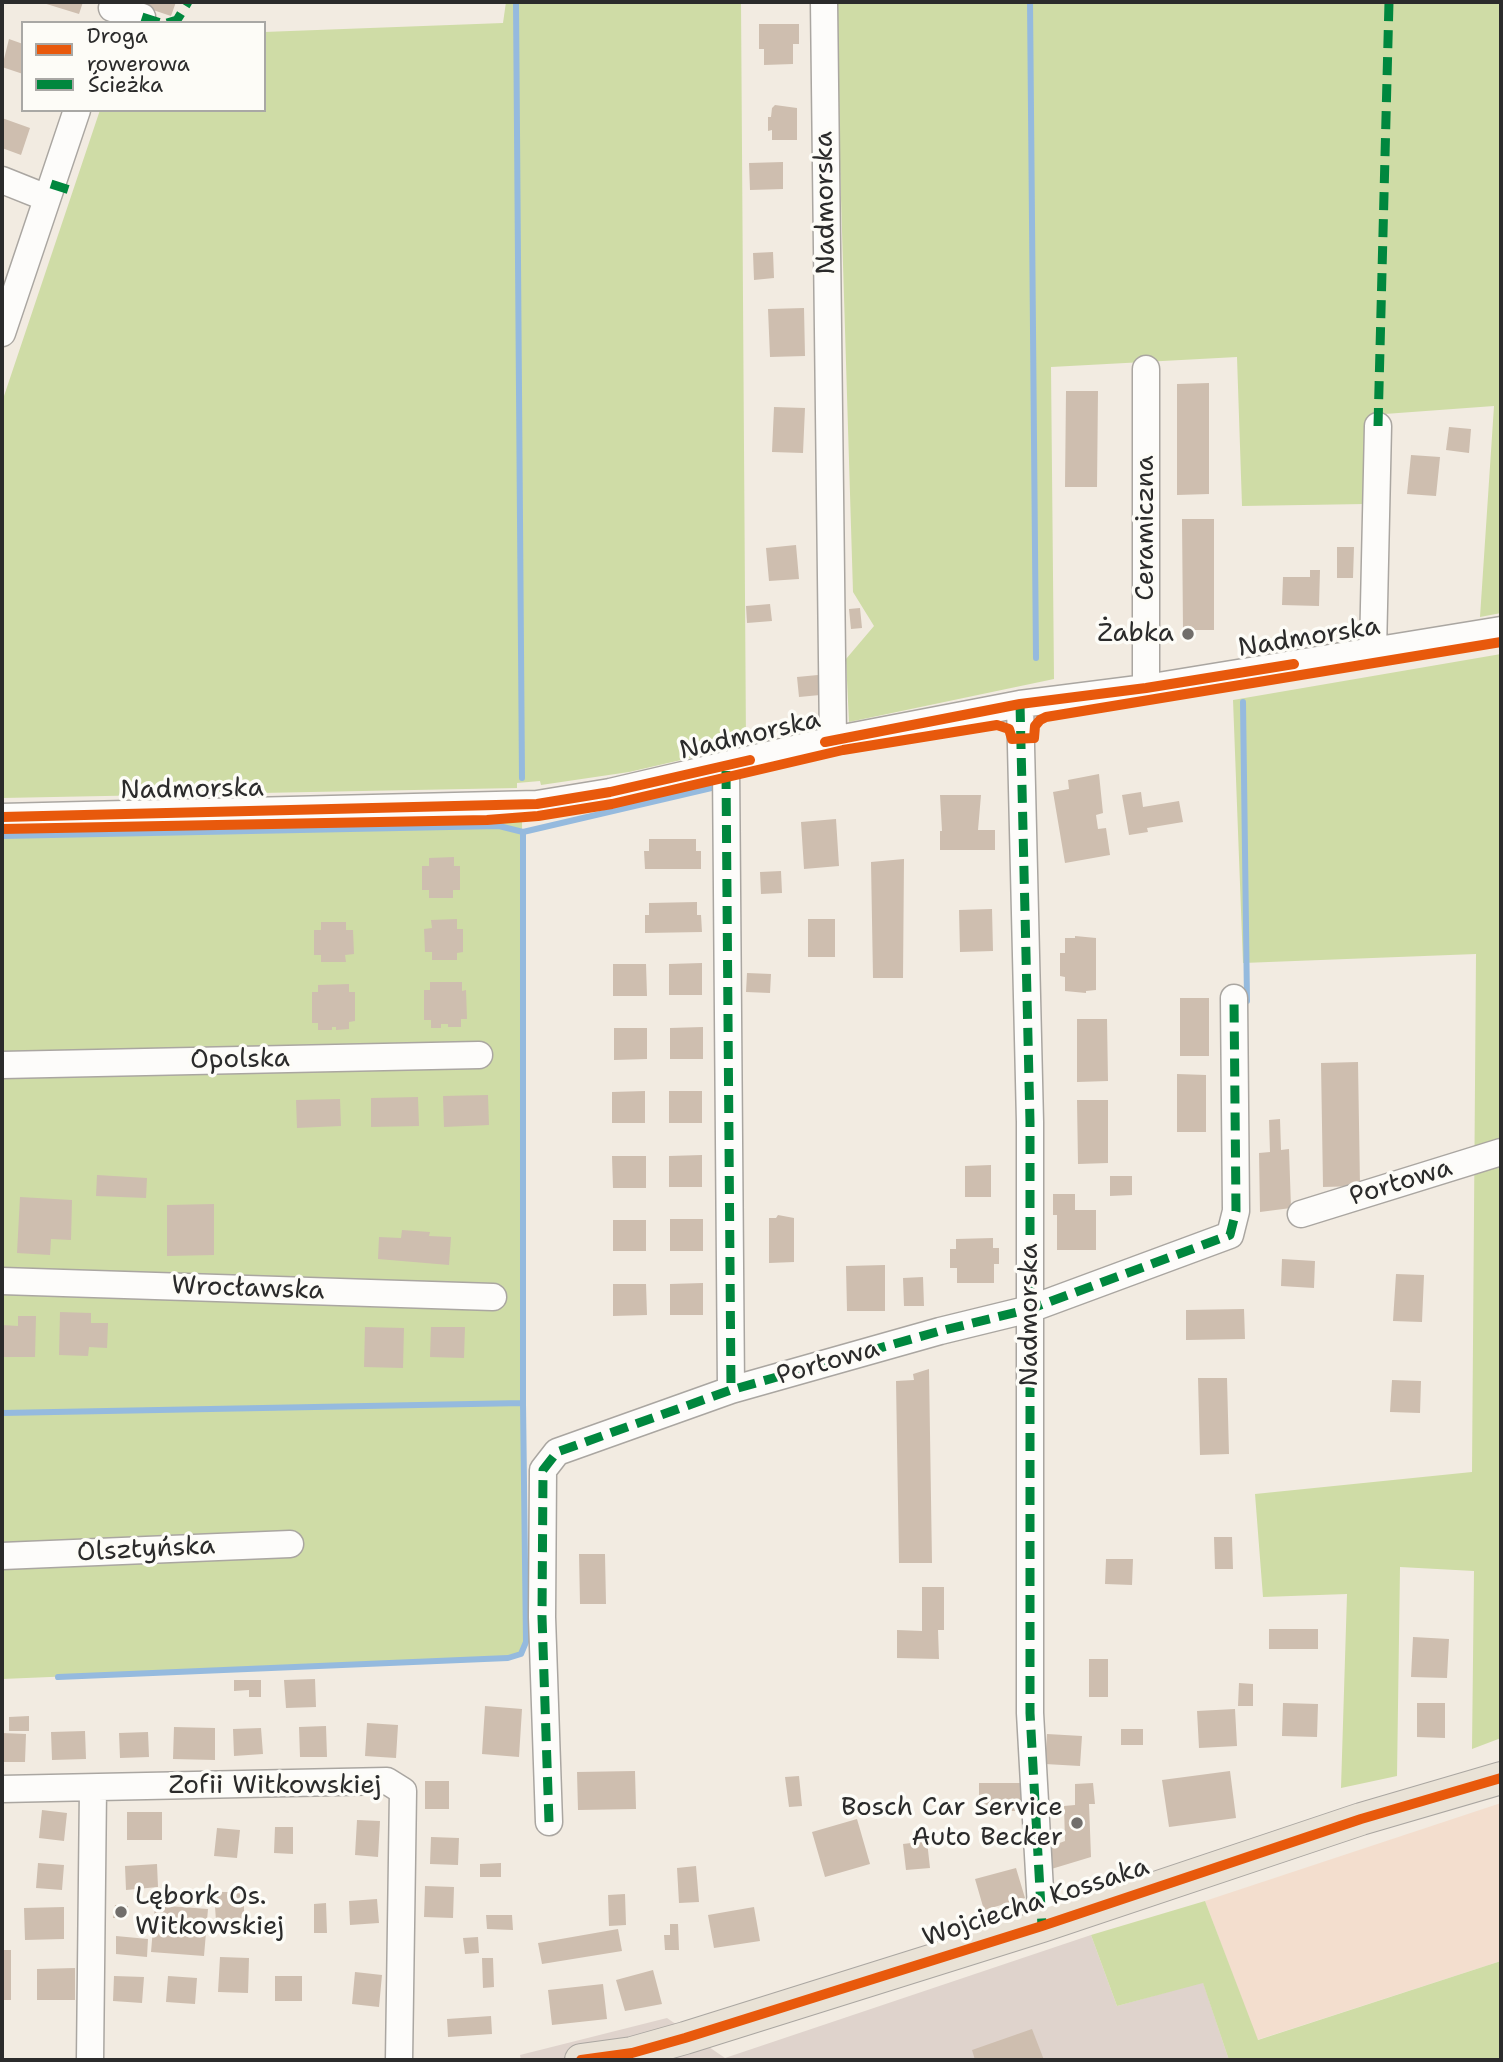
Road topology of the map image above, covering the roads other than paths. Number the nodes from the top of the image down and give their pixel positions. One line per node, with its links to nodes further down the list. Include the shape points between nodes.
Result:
1 (824, 2): 14 (street, Nadmorska)
2 (111, 11): 3 (street)
3 (142, 17)
4 (76, 112): 6 (street)
5 (2, 180): 6 (street)
6 (47, 198): 7 (street)
7 (2, 333)
8 (1146, 369): 12 (street, Ceramiczna)
9 (1378, 426): 11 (street)
10 (1501, 630): 11 (street, Nadmorska)
11 (1373, 651): 12 (street, Nadmorska)
12 (1146, 688): 13 (street, Nadmorska)
13 (1020, 704): 14 (street, Nadmorska); 24 (street, Nadmorska)
14 (833, 740): 15 (street, Nadmorska)
15 (726, 765): 16 (street, Nadmorska, via 537,804); 25 (street)
16 (2, 817)
17 (1234, 998): 24 (street, Portowa, via 1236,1211 1230,1235)
18 (479, 1055): 19 (street, Opolska)
19 (2, 1065)
20 (1501, 1152): 21 (street, Portowa)
21 (1301, 1214)
22 (2, 1281): 23 (street, Wrocławska)
23 (493, 1297)
24 (1030, 1309): 25 (street, Portowa); 32 (street, Nadmorska, via 1030,1713)
25 (731, 1390): 31 (street, Portowa, via 557,1452 542,1470)
26 (290, 1544): 27 (street, Olsztyńska)
27 (2, 1556)
28 (1501, 1778): 32 (main road, Wojciecha Kossaka, via 1361,1819)
29 (93, 1788): 30 (street, Zofii Witkowskiej); 33 (street); 34 (street, Zofii Witkowskiej, via 387,1781 403,1791)
30 (2, 1789)
31 (549, 1822)
32 (1042, 1926): 35 (main road, Wojciecha Kossaka, via 685,2038 632,2053)
33 (90, 2060)
34 (399, 2060)
35 (582, 2060)

